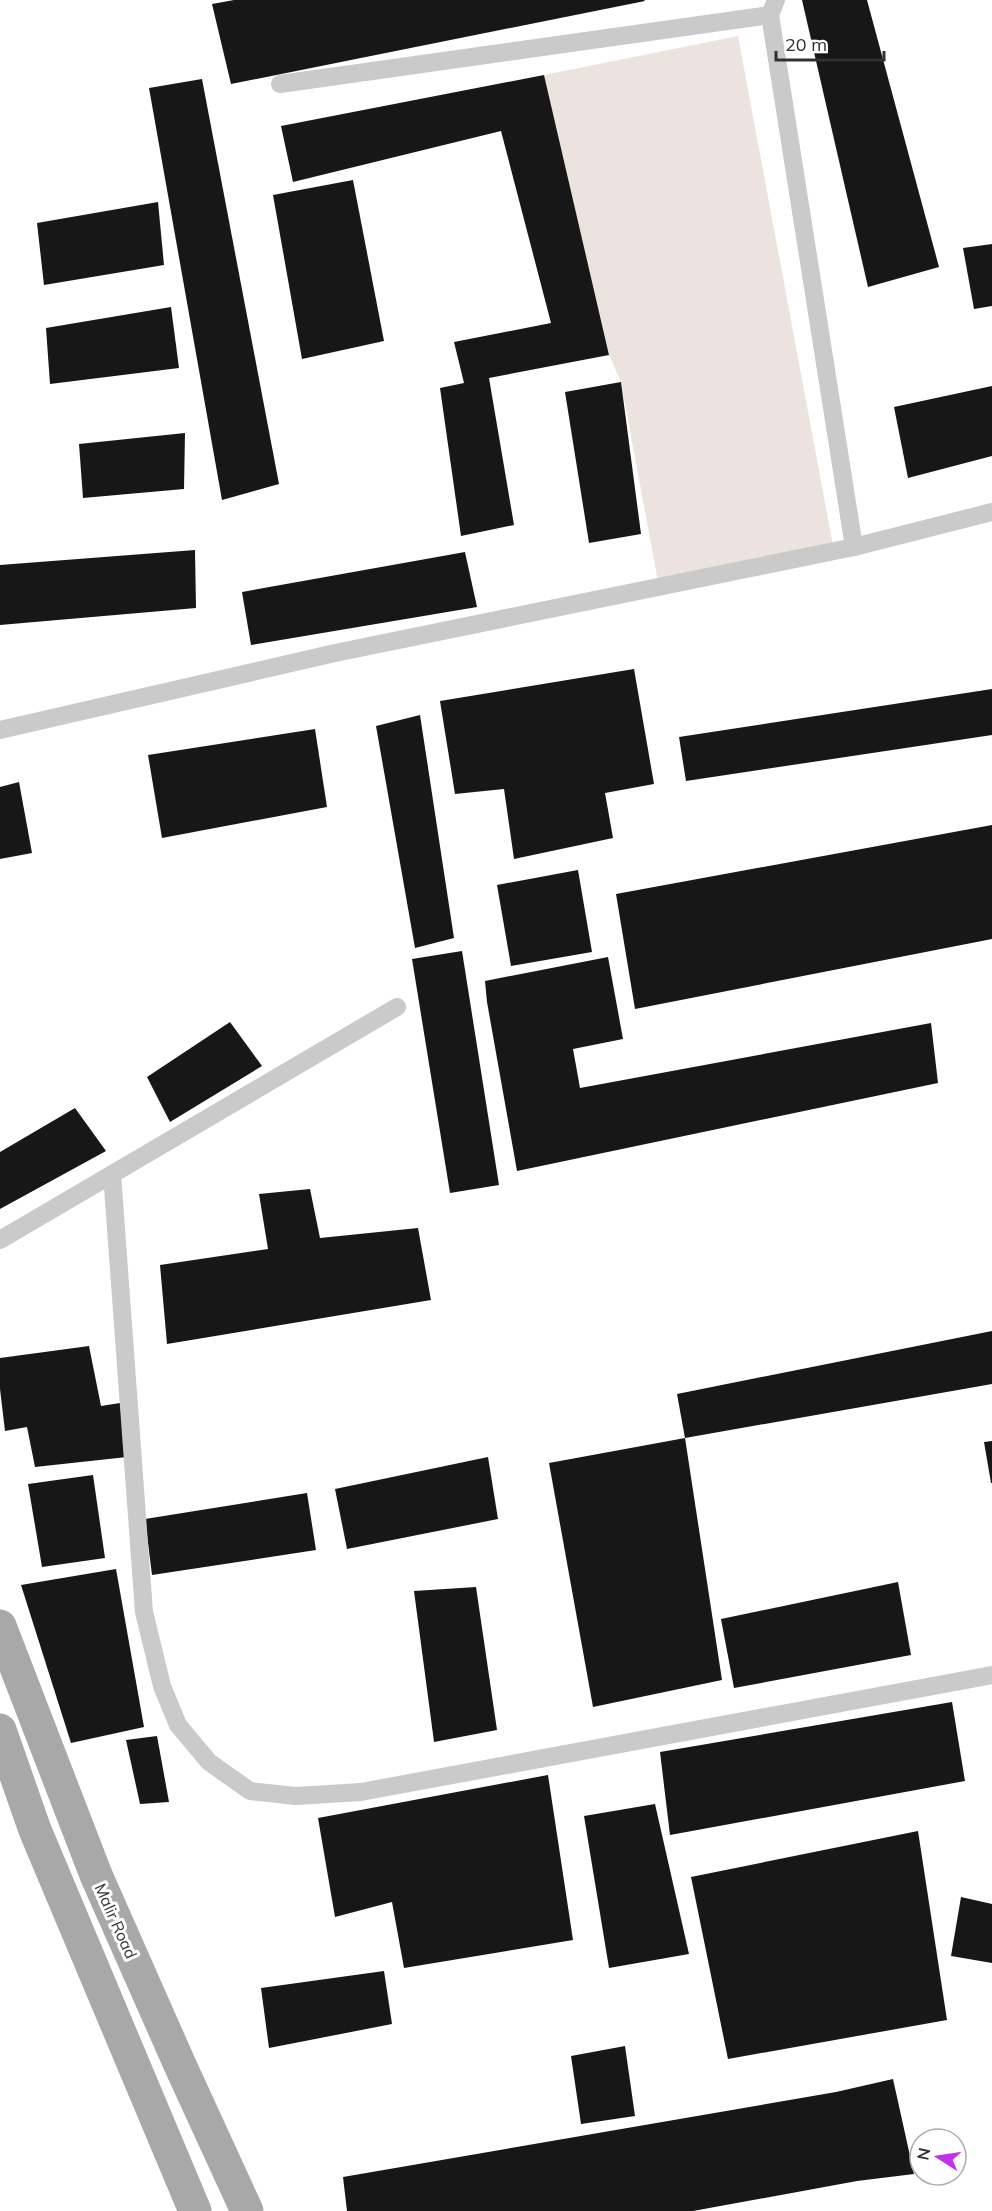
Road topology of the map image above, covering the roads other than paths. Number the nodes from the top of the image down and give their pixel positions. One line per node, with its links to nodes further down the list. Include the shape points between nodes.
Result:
1 (773, 7): 2 (lane); 4 (lane)
2 (280, 84)
3 (992, 512): 4 (lane)
4 (854, 547): 5 (lane, via 335,653)
5 (0, 730)
6 (397, 1006): 7 (lane)
7 (112, 1174): 8 (lane); 10 (lane, via 144,1612 162,1686 178,1725 209,1762 250,1791 296,1796 361,1792)
8 (0, 1239)
9 (0, 1626): 13 (main road, Malir Road, via 96,1875)
10 (992, 1675)
11 (0, 1730): 12 (main road, via 35,1830)
12 (195, 2211)
13 (247, 2211)

